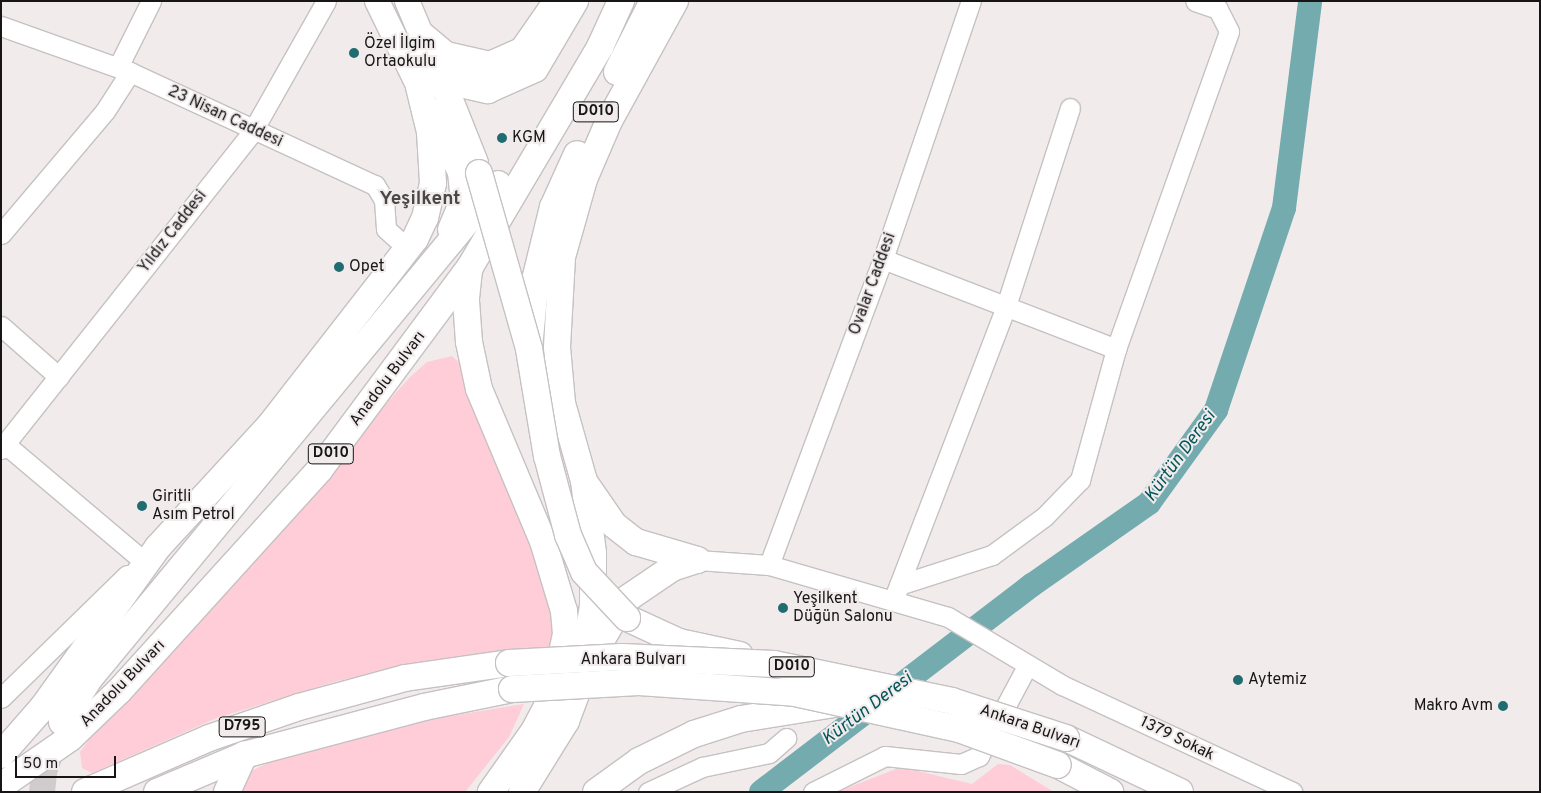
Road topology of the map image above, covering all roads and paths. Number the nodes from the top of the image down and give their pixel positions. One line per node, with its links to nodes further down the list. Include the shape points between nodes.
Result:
1 (151, 1): 15 (street)
2 (326, 1): 18 (street, Yıldız Caddesi)
3 (377, 1): 16 (main road)
4 (407, 1): 13 (main road)
5 (556, 1): 13 (highway, via 523,50 490,65 446,55)
6 (575, 1): 16 (highway, via 546,55 525,77 488,90)
7 (621, 1): 14 (highway, Anadolu Bulvarı / D010)
8 (675, 1): 30 (highway, via 609,121 584,179 562,257 558,348 562,403)
9 (971, 1): 21 (street, Ovalar Caddesi)
10 (1194, 1): 27 (street, via 1218,9 1229,31)
11 (648, 10): 26 (highway, D010, via 553,207 536,276)
12 (1, 26): 15 (street, 23 Nisan Caddesi)
13 (422, 36): 16 (highway)
14 (591, 62): 22 (highway, Anadolu Bulvarı / D010); 24 (highway, via 500,182)
15 (124, 70): 18 (street, 23 Nisan Caddesi); 19 (street, via 105,111)
16 (428, 79): 20 (highway, via 433,183 425,218); 24 (highway, via 457,161 464,199 452,228); 26 (highway, bridge, via 480,173)
17 (1070, 108): 23 (street)
18 (252, 132): 20 (street, 23 Nisan Caddesi, via 375,185 384,200 386,229); 28 (street, Yıldız Caddesi)
19 (1, 234)
20 (407, 248): 32 (highway, via 271,424)
21 (883, 259): 23 (street); 33 (street, Ovalar Caddesi)
22 (470, 267): 45 (highway, Anadolu Bulvarı / D010, via 320,469 119,691 70,738); 49 (highway, via 466,301 479,389 543,541 564,611 563,656 553,695 534,731)
23 (1006, 306): 27 (street); 34 (street)
24 (383, 323): 41 (highway, via 89,679)
25 (1, 326): 28 (street)
26 (529, 349): 35 (highway, bridge, via 547,456 568,535 584,572 615,607 640,625 680,642)
27 (1116, 349): 34 (street, via 1080,480 1044,517 992,555)
28 (59, 377): 29 (street, Yıldız Caddesi)
29 (3, 447): 32 (street)
30 (584, 481): 31 (highway, via 614,525 636,542); 38 (highway, via 593,553 593,605)
31 (697, 560): 33 (street, 1379 Sokak); 38 (highway, via 672,568 625,600)
32 (144, 562): 39 (street); 43 (highway, via 43,707)
33 (769, 565): 34 (street, 1379 Sokak)
34 (896, 593): 36 (street, 1379 Sokak, via 948,617)
35 (774, 664): 37 (highway, Ankara Bulvarı / D010, bridge, via 622,657 509,663); 55 (highway, Ankara Bulvarı / D010, bridge, via 952,701 1066,738)
36 (1025, 665): 53 (street, via 979,756 961,764 885,756); 56 (street, 1379 Sokak)
37 (405, 678): 46 (highway, Ankara Bulvarı / D795, via 299,707 209,738)
38 (581, 681): 50 (highway, via 566,721)
39 (1, 698)
40 (843, 702): 44 (highway, Ankara Bulvarı / D010, bridge, via 722,685 639,682 512,689 424,707); 51 (highway, via 741,719 694,734 639,761); 54 (highway, Ankara Bulvarı / D010, bridge, via 959,728 1058,765)
41 (62, 722)
42 (786, 738): 52 (street, via 769,753 702,767)
43 (1, 755)
44 (244, 755): 47 (highway, Ankara Bulvarı / D795); 48 (highway)
45 (1, 786)
46 (85, 792)
47 (157, 792)
48 (227, 792)
49 (491, 792)
50 (522, 792)
51 (596, 792)
52 (648, 792)
53 (813, 792)
54 (1110, 792)
55 (1180, 792)
56 (1292, 792)

